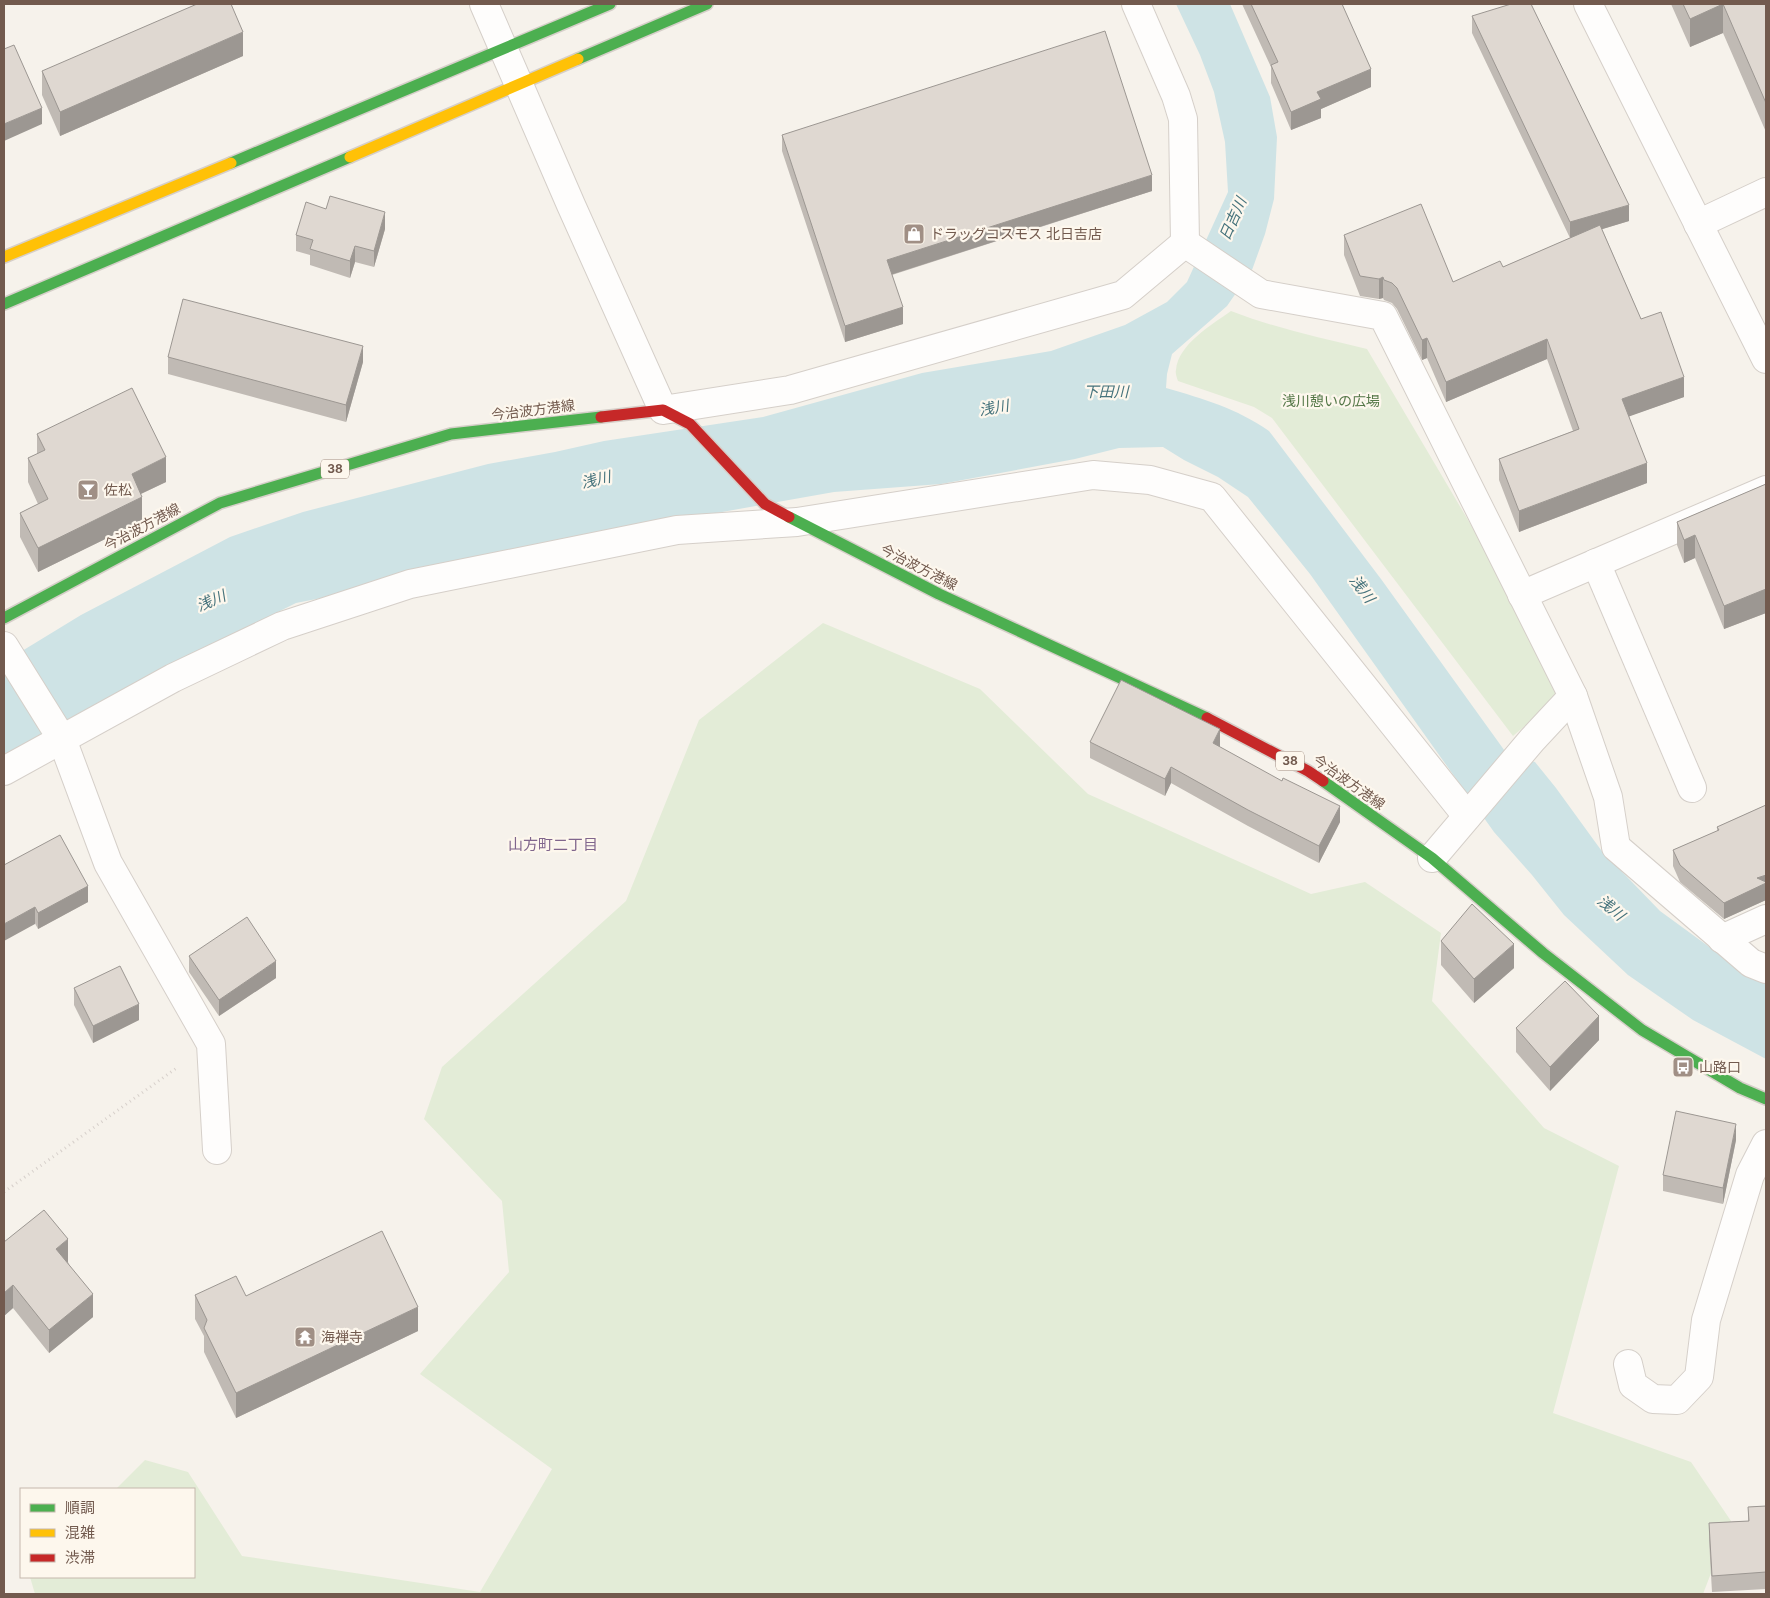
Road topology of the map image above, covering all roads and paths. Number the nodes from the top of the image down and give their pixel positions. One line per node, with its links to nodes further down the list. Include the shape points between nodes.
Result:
1 (484, 4): 6 (street)
2 (610, 4): 6 (main road)
3 (706, 4): 7 (main road)
4 (1136, 4): 10 (street, via 1183,118)
5 (1588, 4): 9 (street)
6 (503, 50): 7 (street); 11 (main road)
7 (520, 84): 12 (main road); 14 (street)
8 (1766, 192): 9 (street)
9 (1698, 224): 13 (street)
10 (1186, 244): 14 (street, via 1123,294 790,390); 18 (street, via 1261,294 1383,316)
11 (4, 257)
12 (4, 304)
13 (1766, 360)
14 (663, 410): 16 (main road, 今治波方港線 / 38, via 690,424 765,504); 19 (main road, 今治波方港線 / 38, via 451,434 220,503)
15 (1766, 490): 17 (street)
16 (797, 522): 22 (street, via 677,530 410,584 282,626); 25 (street, via 1093,474 1150,480 1212,497); 26 (main road, 今治波方港線 / 38, via 938,594 1208,718 1308,771)
17 (1596, 563): 18 (street); 24 (street)
18 (1522, 595): 21 (street)
19 (4, 618)
20 (6, 649): 22 (street)
21 (1573, 696): 25 (street); 28 (street, via 1608,797 1616,847)
22 (57, 733): 23 (street); 30 (street, via 108,863)
23 (4, 771)
24 (1692, 788)
25 (1467, 816): 26 (street)
26 (1432, 858): 31 (main road, 今治波方港線 / 38, via 1543,954 1642,1030 1740,1088)
27 (1766, 919): 28 (street)
28 (1722, 938): 29 (street, via 1751,963)
29 (1766, 969)
30 (211, 1044): 33 (street); 34 (path)
31 (1766, 1098)
32 (1766, 1144): 35 (street, via 1750,1176 1706,1320 1699,1377 1677,1400 1653,1399 1633,1385)
33 (217, 1150)
34 (4, 1192)
35 (1628, 1364)

